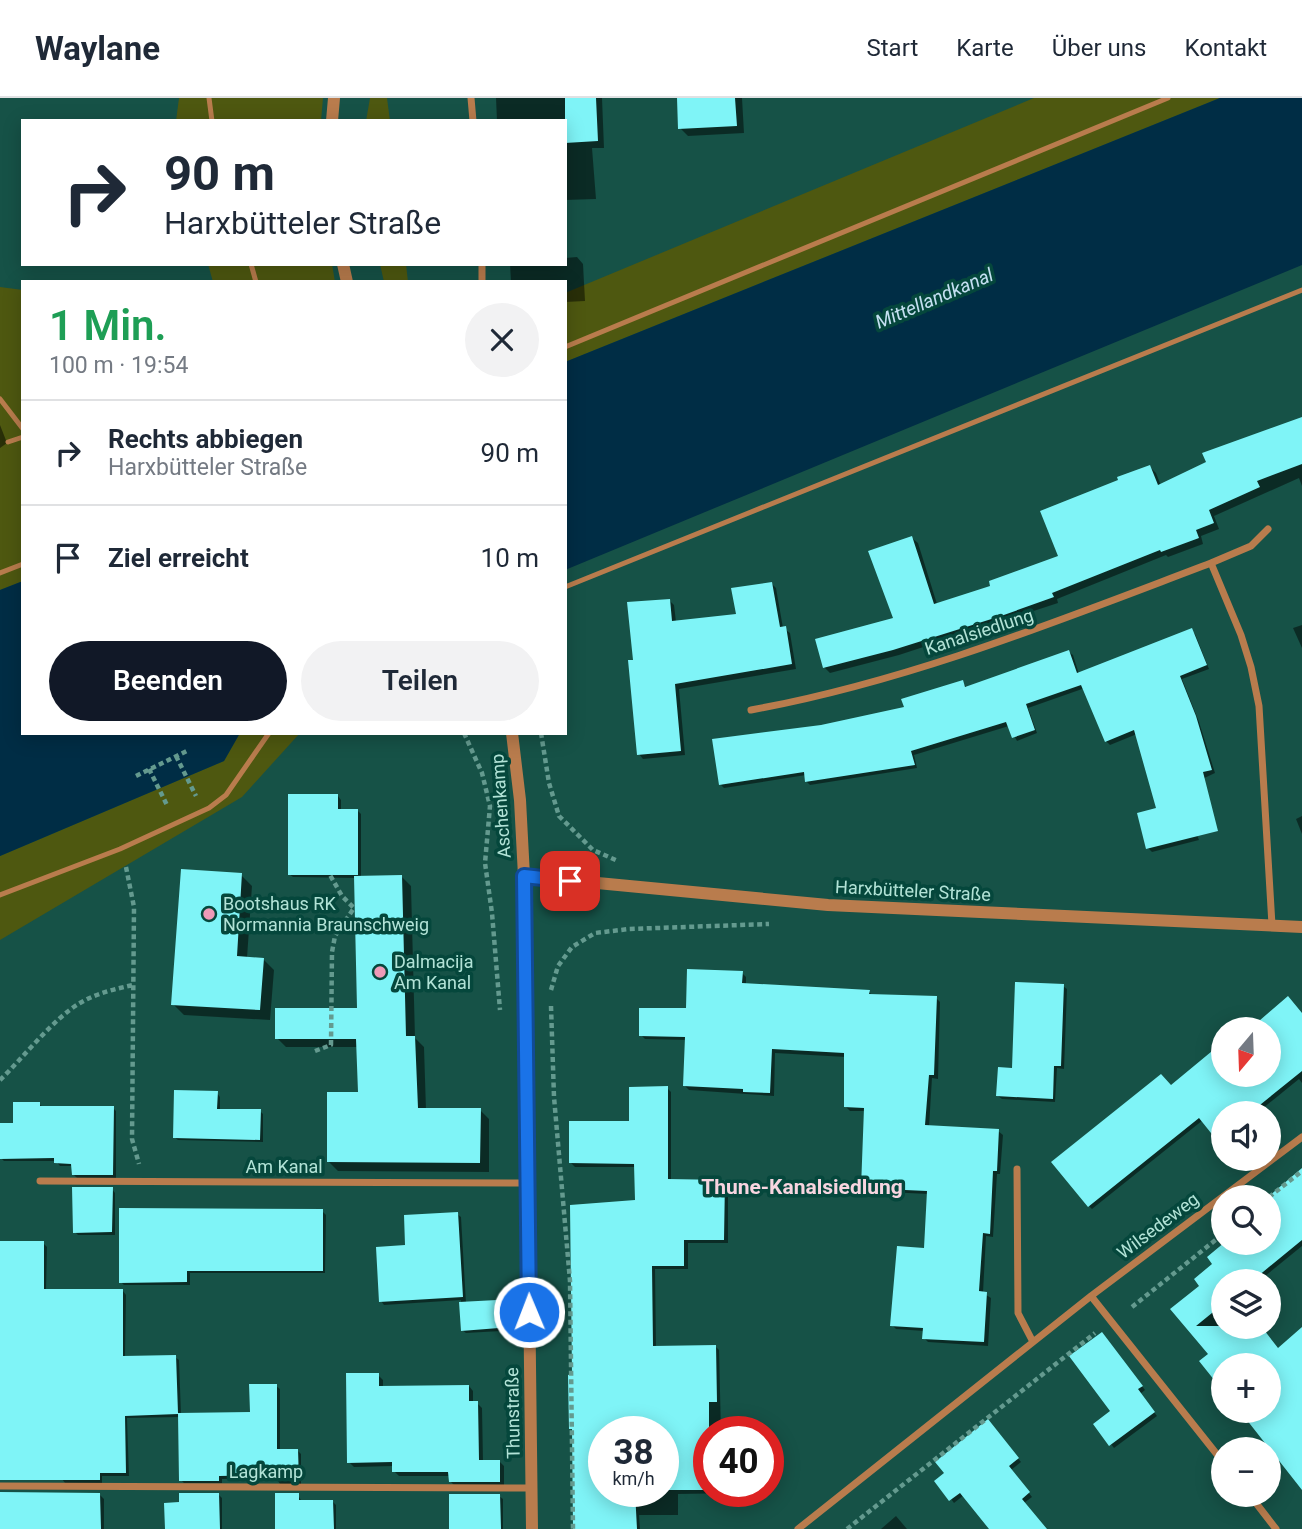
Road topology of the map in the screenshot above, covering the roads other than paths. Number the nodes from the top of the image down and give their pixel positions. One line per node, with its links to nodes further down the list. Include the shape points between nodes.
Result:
1 (209, 98): 5 (lane)
2 (334, 98): 6 (street)
3 (471, 98): 7 (street)
4 (1168, 98): 9 (lane)
5 (212, 119)
6 (332, 119)
7 (473, 119)
8 (1302, 290): 18 (lane)
9 (567, 346)
10 (0, 399): 11 (lane)
11 (21, 426)
12 (21, 437): 13 (lane)
13 (8, 442)
14 (1268, 529): 15 (street, Kanalsiedlung, via 1251,546)
15 (1211, 563): 19 (street, Kanalsiedlung, via 947,660 809,699); 24 (street, via 1241,635 1259,706)
16 (21, 565): 17 (lane)
17 (0, 573)
18 (567, 586)
19 (751, 710)
20 (268, 735): 23 (lane, via 226,795 189,819)
21 (512, 735): 22 (street, Aschenkamp)
22 (524, 876): 24 (street, Harxbütteler Straße, via 828,905); 29 (street, Thunstraße)
23 (0, 895)
24 (1272, 925): 25 (street, Harxbütteler Straße)
25 (1302, 927)
26 (1302, 1137): 30 (street, Wilsedeweg)
27 (1017, 1169): 31 (street, via 1018,1313)
28 (40, 1181): 29 (street, Am Kanal)
29 (527, 1183): 34 (street, Thunstraße)
30 (1091, 1296): 31 (street, Wilsedeweg); 32 (street)
31 (1034, 1342): 37 (street, Wilsedeweg)
32 (1211, 1447)
33 (0, 1486): 34 (street, Lagkamp)
34 (531, 1488): 36 (street, Thunstraße)
35 (1259, 1507): 38 (street)
36 (532, 1529)
37 (797, 1529)
38 (1276, 1529)

